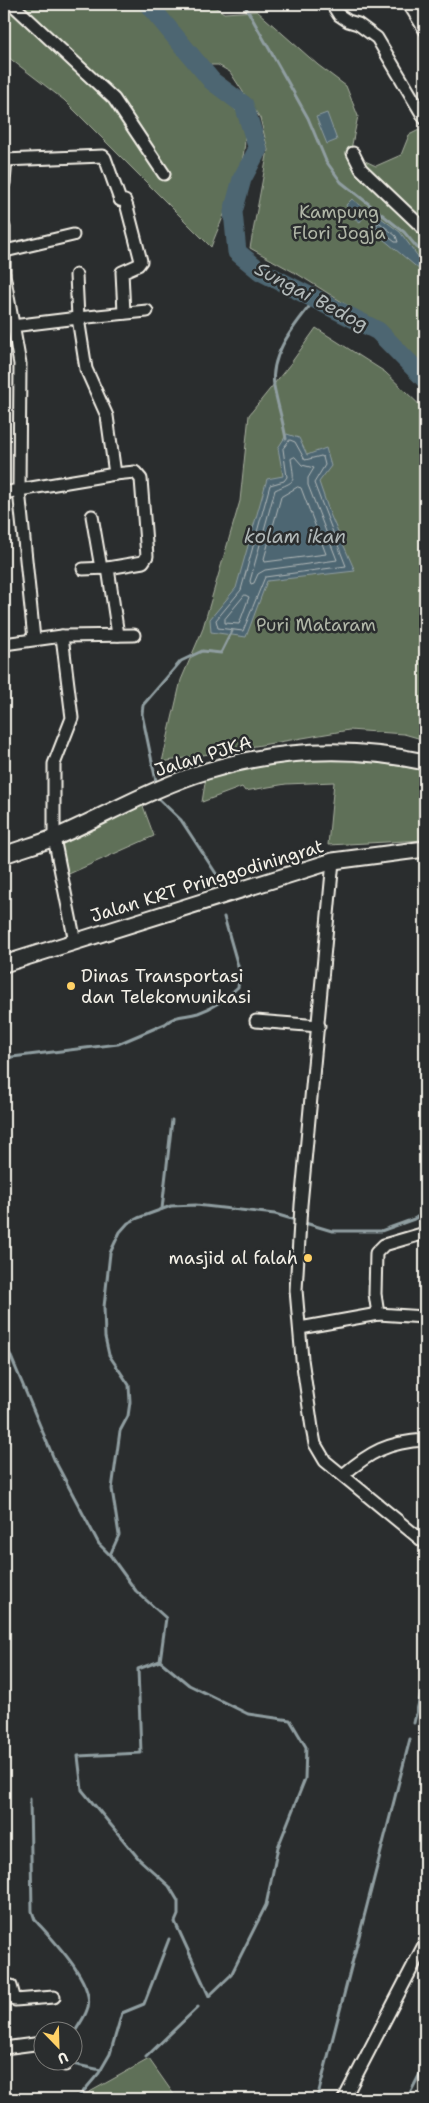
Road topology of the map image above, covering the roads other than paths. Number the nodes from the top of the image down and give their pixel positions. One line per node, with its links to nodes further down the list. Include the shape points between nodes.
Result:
1 (12, 4): 8 (street, via 114,99)
2 (332, 4): 5 (street, via 339,15 377,38)
3 (409, 4): 4 (street)
4 (425, 30)
5 (425, 119)
6 (353, 152): 11 (street, via 361,169)
7 (5, 160): 9 (street); 17 (street, via 105,158 120,200 125,201 141,262 122,272)
8 (164, 174)
9 (4, 183)
10 (4, 227): 13 (street)
11 (425, 230)
12 (73, 234): 13 (street)
13 (5, 252): 14 (street)
14 (4, 273): 19 (street)
15 (76, 275): 18 (street)
16 (147, 311): 17 (street)
17 (124, 312): 18 (street)
18 (78, 318): 19 (street); 20 (street, via 86,369 107,416)
19 (8, 326): 21 (street, via 20,364)
20 (115, 474): 21 (street); 24 (street, via 135,472 141,479 147,556 143,562)
21 (19, 490): 22 (street); 29 (street)
22 (4, 493)
23 (92, 516): 24 (street)
24 (105, 568): 25 (street); 26 (street)
25 (83, 569)
26 (118, 635): 27 (street); 28 (street)
27 (134, 635)
28 (62, 636): 29 (street); 32 (street, via 72,718 54,764)
29 (34, 639): 30 (street)
30 (4, 644)
31 (425, 762): 32 (main road, Jalan PJKA, via 329,751 267,756 207,771 156,790)
32 (54, 838): 34 (main road, Jalan PJKA); 36 (street)
33 (425, 849): 35 (main road, Jalan KRT Pringgodiningrat)
34 (4, 855)
35 (333, 861): 36 (main road, Jalan KRT Pringgodiningrat); 39 (street)
36 (75, 942): 37 (main road, Jalan KRT Pringgodiningrat)
37 (4, 964)
38 (256, 1021): 39 (street)
39 (319, 1026): 43 (street, via 300,1224 296,1290)
40 (425, 1233): 41 (street, via 384,1245 376,1252)
41 (378, 1314): 42 (street); 43 (street)
42 (425, 1317)
43 (300, 1328): 45 (street, via 316,1444 326,1461)
44 (425, 1440): 45 (street, via 380,1448)
45 (343, 1475): 46 (street)
46 (424, 1539)
47 (425, 1943): 52 (street)
48 (4, 1985): 49 (street, via 8,1984 13,1989 15,2000)
49 (54, 1997)
50 (32, 2044): 51 (street)
51 (4, 2048)
52 (344, 2099)

